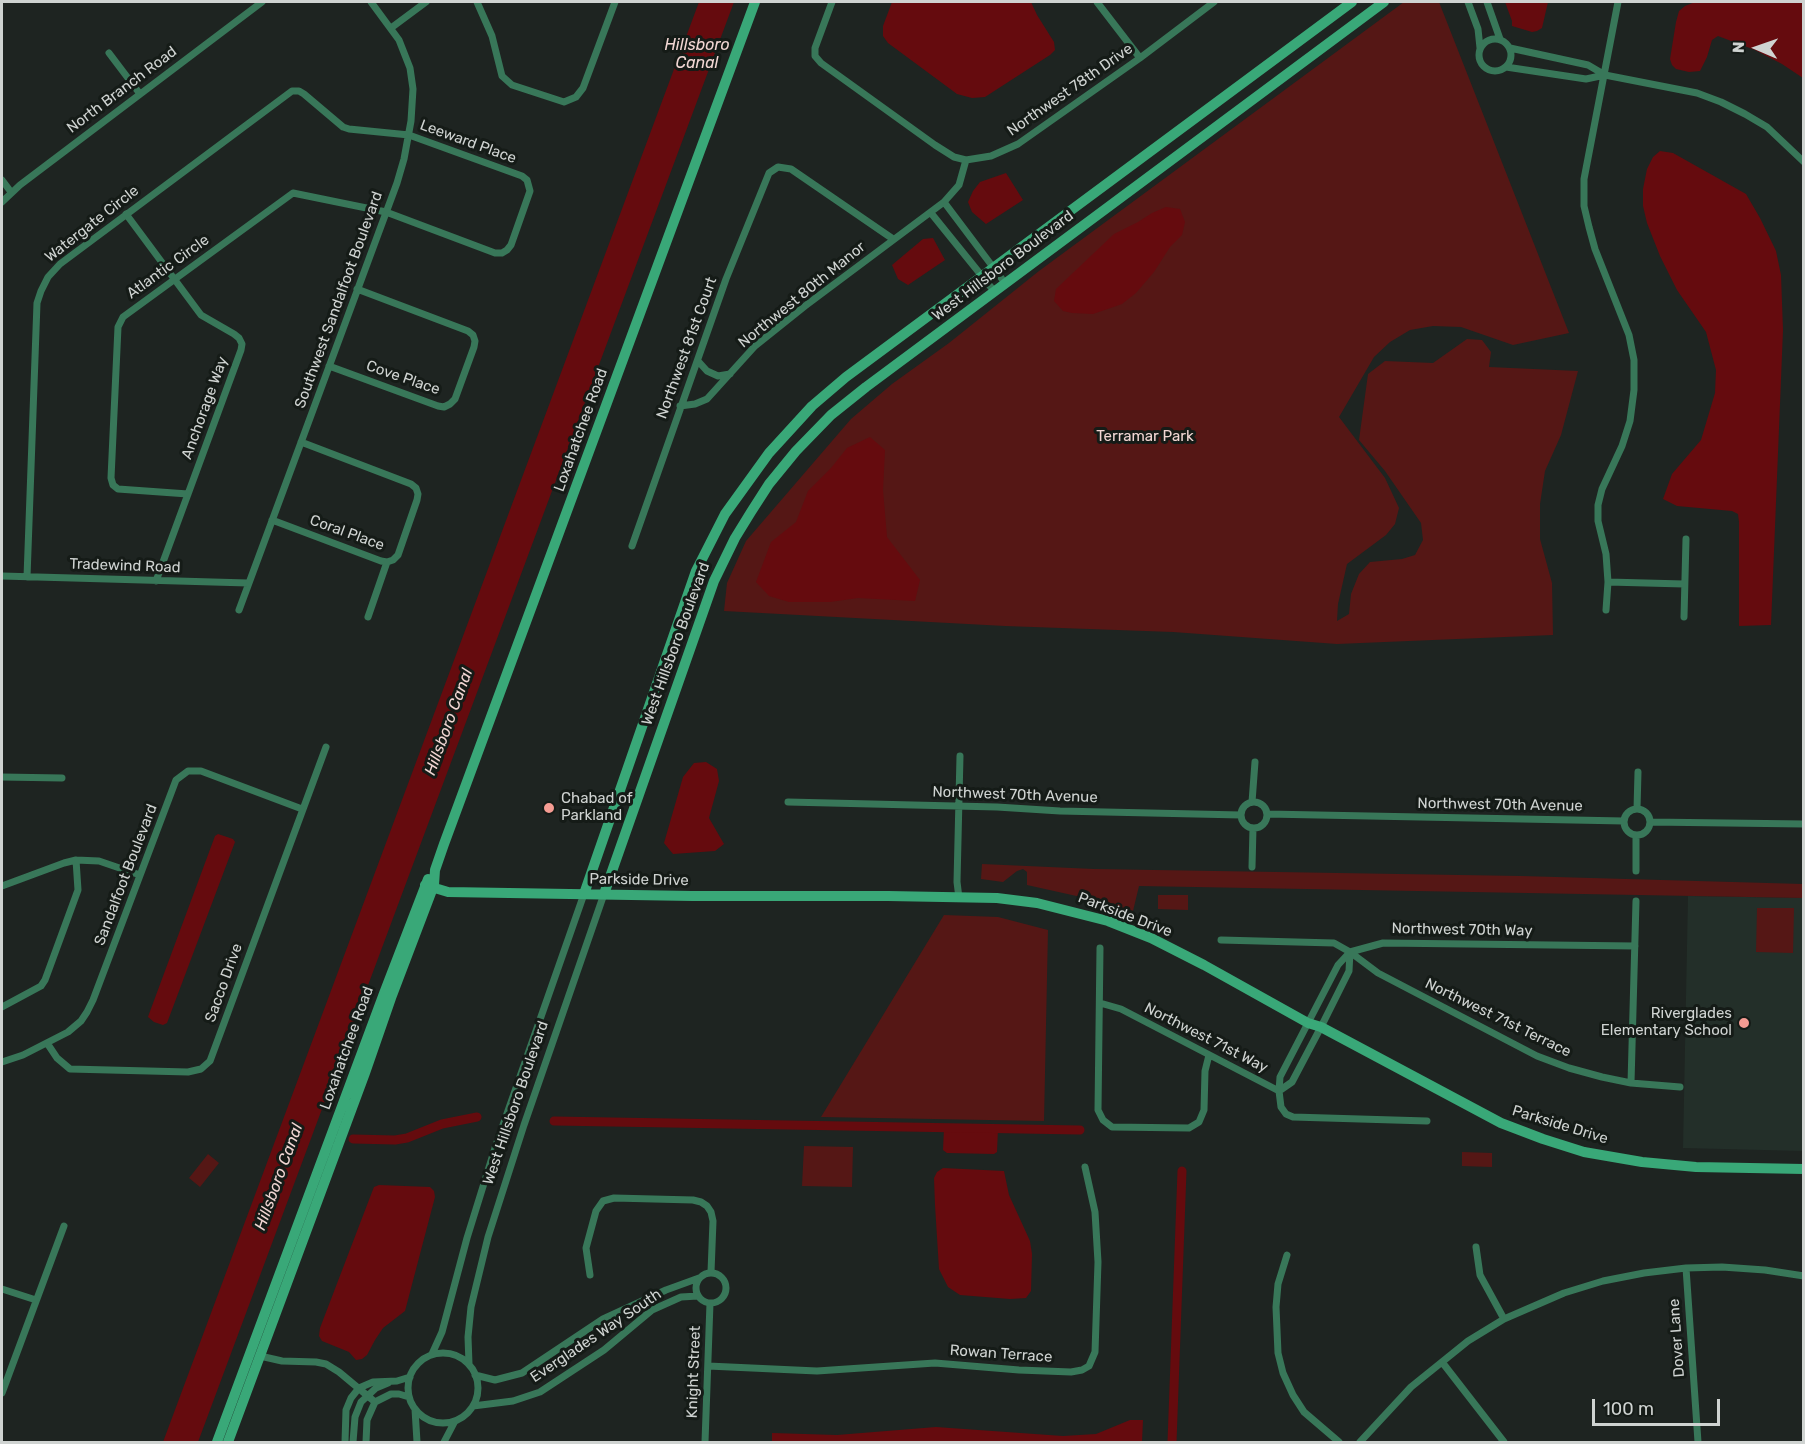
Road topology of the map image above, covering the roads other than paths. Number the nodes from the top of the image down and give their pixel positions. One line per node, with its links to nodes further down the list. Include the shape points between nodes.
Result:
1 (262, 2): 25 (street, North Branch Road)
2 (371, 2): 15 (street, Southwest Sandalfoot Boulevard)
3 (426, 2): 15 (street)
4 (477, 2): 5 (street, via 507,82 564,102 574,99 583,88)
5 (615, 2)
6 (755, 2): 86 (street, Loxahatchee Road)
7 (832, 2): 27 (street, via 815,56 935,145)
8 (1097, 2): 21 (street)
9 (1214, 2): 21 (street, Northwest 78th Drive)
10 (1352, 2): 37 (street, West Hillsboro Boulevard)
11 (1384, 2): 40 (street, West Hillsboro Boulevard)
12 (1468, 2): 17 (street, via 1478,28)
13 (1487, 2): 16 (street)
14 (1618, 2): 24 (street)
15 (391, 28): 26 (street, Southwest Sandalfoot Boulevard, via 405,54 412,82)
16 (1500, 39): 17 (street, via 1491,39); 18 (street)
17 (1480, 48): 22 (street, via 1479,59 1485,68 1496,71)
18 (1510, 48): 20 (street); 22 (street, via 1511,58)
19 (109, 53): 25 (street)
20 (1548, 57): 23 (street); 24 (street, via 1588,65)
21 (1140, 58): 27 (street, Northwest 78th Drive, via 1018,144 991,156)
22 (1506, 67): 23 (street)
23 (1545, 72): 24 (street, via 1586,79)
24 (1605, 75): 28 (street, via 1697,93 1721,102 1767,128); 56 (street, via 1584,179 1584,206 1634,360 1630,421 1598,505)
25 (140, 94): 30 (street, North Branch Road)
26 (409, 135): 33 (street, Southwest Sandalfoot Boulevard); 33 (street, Leeward Place, via 522,176 530,184 530,191 511,245 502,253 495,254); 35 (street, Watergate Circle, via 343,127 304,94 292,91)
27 (966, 160): 32 (street, via 959,185)
28 (1803, 162)
29 (2, 180): 30 (street)
30 (11, 192): 31 (street, North Branch Road)
31 (2, 202)
32 (944, 202): 34 (street); 37 (street)
33 (386, 212): 39 (street, Atlantic Circle, via 293,193); 41 (street, Southwest Sandalfoot Boulevard)
34 (931, 213): 36 (street); 38 (street)
35 (126, 214): 39 (street, Anchorage Way); 54 (street, Watergate Circle, via 54,270 39,297)
36 (893, 239): 43 (street, Northwest 81st Court, via 791,169 778,167 769,173); 45 (street, Northwest 80th Manor, via 755,346)
37 (992, 268): 38 (street, West Hillsboro Boulevard); 40 (street)
38 (982, 276): 42 (street); 87 (street, West Hillsboro Boulevard, via 812,406 769,453 732,503 688,592)
39 (174, 279): 48 (street, Anchorage Way, via 201,315 234,334 242,344); 48 (street, Atlantic Circle, via 123,317 118,327 111,478 118,489)
40 (1005, 283): 42 (street, West Hillsboro Boulevard)
41 (357, 289): 44 (street, Southwest Sandalfoot Boulevard); 44 (street, Cove Place, via 468,331 473,335 474,347 455,399 444,407)
42 (994, 291): 88 (street, West Hillsboro Boulevard, via 831,415 788,460 751,512 719,568 705,602)
43 (698, 361): 45 (street, via 706,371 718,376); 46 (street, Northwest 81st Court)
44 (329, 366): 47 (street, Southwest Sandalfoot Boulevard)
45 (730, 374): 46 (street, Northwest 80th Manor, via 707,399)
46 (680, 406): 51 (street, Northwest 81st Court)
47 (301, 442): 49 (street, Southwest Sandalfoot Boulevard); 52 (street, Coral Place, via 416,488 417,500 398,555)
48 (188, 494): 55 (street, Anchorage Way)
49 (272, 520): 52 (street, Coral Place); 57 (street, Southwest Sandalfoot Boulevard)
50 (1686, 539): 58 (street)
51 (632, 546)
52 (387, 562): 61 (street)
53 (2, 576): 54 (street, Tradewind Road)
54 (27, 577): 55 (street, Tradewind Road)
55 (156, 581): 57 (street, Tradewind Road)
56 (1608, 582): 58 (street); 60 (street)
57 (248, 583): 59 (street, Southwest Sandalfoot Boulevard)
58 (1684, 584): 62 (street)
59 (239, 609)
60 (1606, 610)
61 (368, 617)
62 (1684, 617)
63 (326, 747): 72 (street, Sacco Drive)
64 (960, 756): 71 (street)
65 (1255, 762): 70 (street)
66 (1638, 772): 73 (street)
67 (2, 777): 68 (street)
68 (62, 778)
69 (788, 802): 71 (street, Northwest 70th Avenue)
70 (1252, 802): 74 (street, via 1260,804); 75 (street)
71 (958, 806): 75 (street, Northwest 70th Avenue); 89 (street)
72 (302, 809): 84 (street, Sandalfoot Boulevard, via 201,771 188,771 176,780); 101 (street, Sacco Drive, via 210,1061 201,1070 70,1069)
73 (1637, 809): 76 (street, via 1628,813); 77 (street, via 1647,814)
74 (1267, 814): 76 (street, Northwest 70th Avenue); 79 (street, via 1264,823)
75 (1241, 815): 79 (street, via 1246,825)
76 (1624, 821): 80 (street, via 1628,830)
77 (1650, 822): 78 (street); 80 (street, via 1646,831)
78 (1803, 824)
79 (1253, 828): 82 (street)
80 (1636, 834): 83 (street)
81 (76, 860): 84 (street, via 99,861); 85 (street); 98 (street, via 78,890 45,980)
82 (1252, 867)
83 (1636, 871)
84 (140, 875): 101 (street, Sandalfoot Boulevard, via 87,1012 73,1028)
85 (2, 885)
86 (429, 887): 87 (street, Parkside Drive, via 448,892); 126 (street, Loxahatchee Road); 141 (street, Loxahatchee Road)
87 (584, 894): 88 (street, Parkside Drive); 125 (street, West Hillsboro Boulevard, via 495,1148 442,1332)
88 (604, 894): 89 (street, Parkside Drive); 128 (street, West Hillsboro Boulevard, via 488,1237 471,1307)
89 (959, 898): 99 (street, Parkside Drive, via 1037,903 1108,921 1162,943)
90 (1636, 901): 92 (street)
91 (1221, 940): 94 (street, via 1334,943)
92 (1635, 946): 94 (street, Northwest 70th Way, via 1383,943); 106 (street)
93 (1100, 948): 97 (street)
94 (1350, 952): 95 (street); 96 (street, via 1349,971); 106 (street, Northwest 71st Terrace, via 1378,973 1537,1056)
95 (1332, 977): 96 (street); 99 (street)
96 (1343, 983): 100 (street)
97 (1100, 1003): 102 (street, Northwest 71st Way, via 1121,1009); 102 (street, via 1098,1110 1102,1120 1112,1127 1189,1128 1199,1122 1204,1110)
98 (2, 1007)
99 (1308, 1023): 100 (street, Parkside Drive); 104 (street)
100 (1321, 1027): 105 (street); 111 (street, Parkside Drive, via 1501,1123 1584,1152 1677,1166)
101 (47, 1043): 103 (street, Sandalfoot Boulevard)
102 (1209, 1055): 108 (street, Northwest 71st Way)
103 (2, 1062)
104 (1284, 1068): 105 (street); 108 (street)
105 (1296, 1074): 108 (street)
106 (1631, 1083): 107 (street, Northwest 71st Terrace)
107 (1680, 1087)
108 (1279, 1091): 109 (street, Northwest 71st Way, via 1281,1107 1293,1117)
109 (1427, 1121)
110 (1085, 1167): 129 (street, Rowan Terrace, via 1095,1212 1098,1262 1095,1352 1082,1371 935,1363 817,1371)
111 (1803, 1169)
112 (64, 1226): 122 (street)
113 (1476, 1247): 124 (street, via 1480,1275)
114 (1287, 1255): 149 (street, via 1276,1307 1283,1373 1304,1412)
115 (1686, 1268): 118 (street, via 1722,1267); 124 (street, via 1603,1281 1564,1293); 152 (street, Dover Lane)
116 (711, 1272): 117 (street, via 713,1217 704,1203 614,1198 603,1201 596,1211 586,1248); 119 (street); 123 (street, via 722,1277 726,1288 722,1299)
117 (590, 1275)
118 (1803, 1276)
119 (699, 1278): 121 (street); 130 (street, Everglades Way South, via 603,1319 522,1373 495,1380)
120 (2, 1289): 122 (street)
121 (698, 1296): 123 (street); 138 (street, Everglades Way South, via 681,1297 652,1310 604,1350 540,1392 513,1401)
122 (36, 1300): 134 (street)
123 (710, 1303): 129 (street, Knight Street)
124 (1504, 1320): 127 (street)
125 (432, 1354): 128 (street, via 449,1353); 131 (street, via 418,1363)
126 (260, 1356): 133 (street, via 326,1364); 142 (street, Loxahatchee Road)
127 (1442, 1362): 150 (street, via 1411,1387); 151 (street)
128 (469, 1364): 130 (street)
129 (708, 1366): 148 (street, Knight Street)
130 (475, 1375): 138 (street, via 478,1390)
131 (410, 1377): 132 (street); 136 (street)
132 (391, 1381): 133 (street); 135 (street)
133 (359, 1388): 135 (street); 143 (street, via 346,1410)
134 (2, 1393)
135 (367, 1395): 137 (street); 144 (street, via 355,1417)
136 (409, 1397): 137 (street, via 391,1394); 139 (street)
137 (375, 1402): 145 (street, via 367,1420)
138 (473, 1406): 140 (street)
139 (415, 1409): 140 (street, via 433,1421); 146 (street)
140 (456, 1420): 147 (street)
141 (217, 1443)
142 (228, 1443)
143 (345, 1443)
144 (353, 1443)
145 (366, 1443)
146 (417, 1443)
147 (444, 1443)
148 (705, 1443)
149 (1339, 1443)
150 (1360, 1443)
151 (1504, 1443)
152 (1698, 1443)

